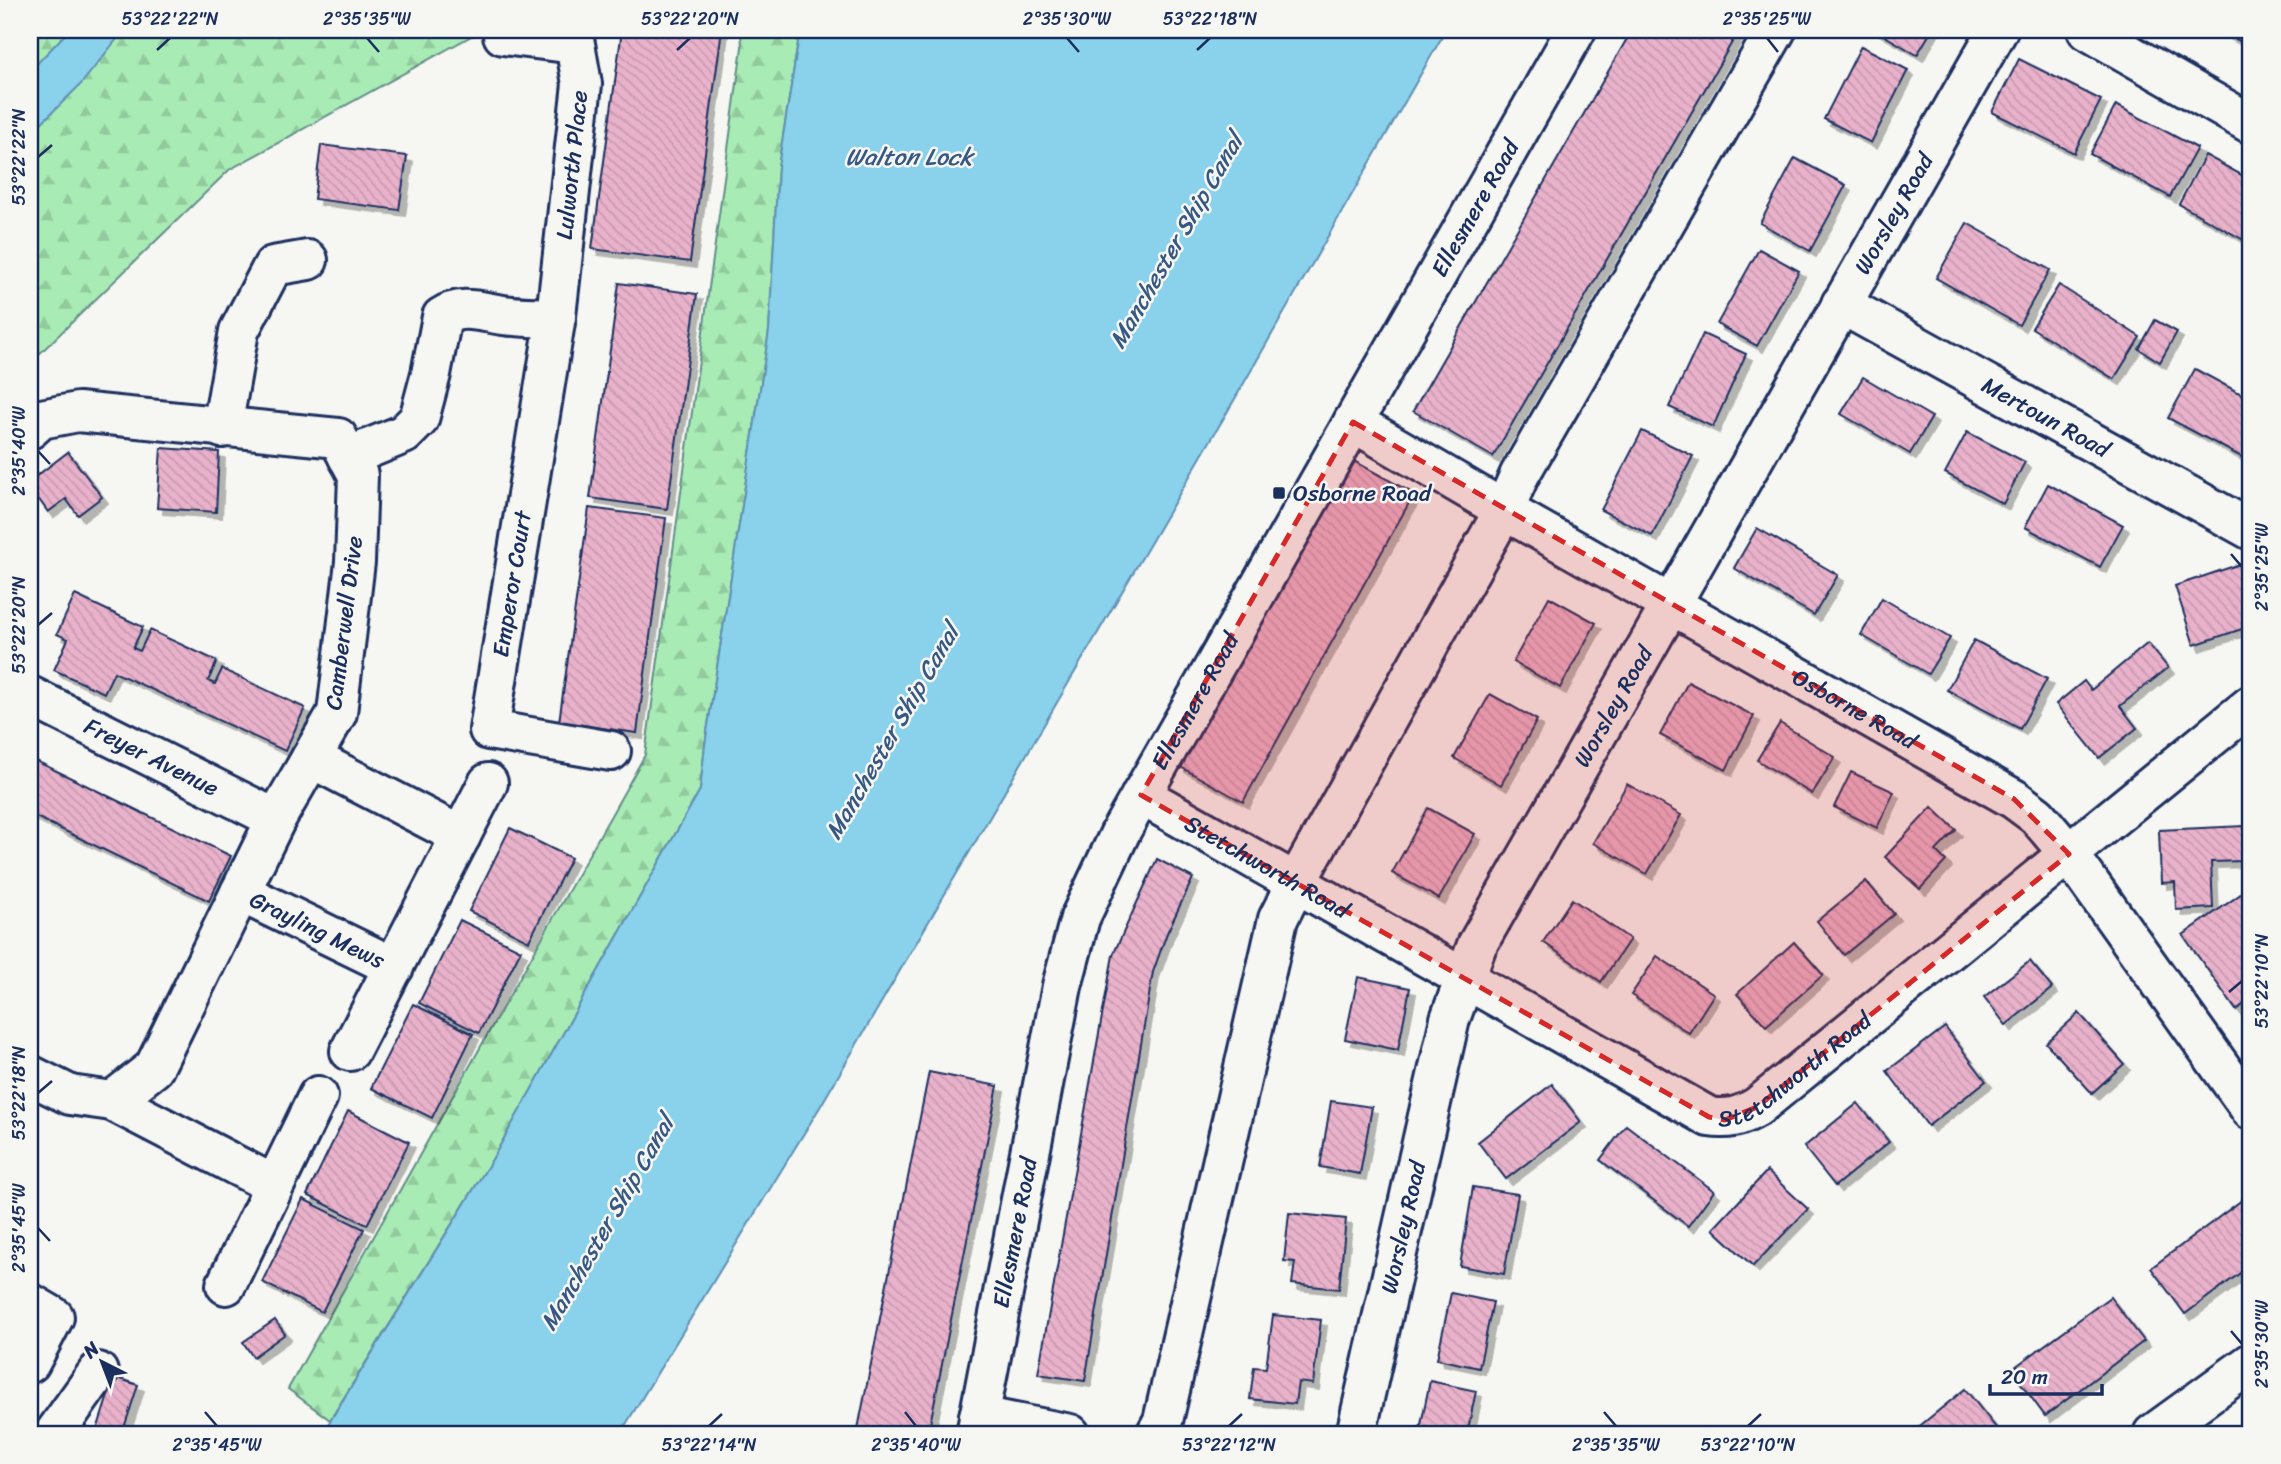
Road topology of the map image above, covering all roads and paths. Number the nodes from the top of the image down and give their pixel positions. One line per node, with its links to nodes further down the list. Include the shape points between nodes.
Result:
1 (1576, 30): 10 (street, Ellesmere Road)
2 (1776, 30): 14 (street, via 1520,474)
3 (1998, 30): 8 (street, Worsley Road)
4 (2087, 30): 6 (street)
5 (503, 35): 9 (street, Lulworth Place, via 575,44 582,84)
6 (2251, 124)
7 (308, 260): 11 (street, via 273,266 239,331)
8 (1841, 304): 15 (street, Mertoun Road); 16 (street, Worsley Road)
9 (556, 316): 13 (street, via 450,311 442,317 419,419 404,434); 19 (street, Emperor Court, via 489,730)
10 (1353, 422): 14 (street, Osborne Road); 22 (street, Ellesmere Road)
11 (222, 428): 12 (street, via 78,412 41,419); 13 (street, via 338,438)
12 (30, 429)
13 (348, 457): 20 (street, Camberwell Drive, via 358,475 355,562 337,713)
14 (1504, 510): 16 (street, Osborne Road); 26 (street)
15 (2251, 530)
16 (1672, 604): 25 (street, Osborne Road, via 2014,799 2038,816); 29 (street, Worsley Road, via 1477,945)
17 (30, 696): 23 (street, Freyer Avenue)
18 (2251, 705): 25 (street, Stetchworth Road)
19 (611, 751)
20 (311, 758): 23 (street, Camberwell Drive); 24 (street)
21 (488, 783): 24 (street, Grayling Mews)
22 (1141, 795): 26 (street, Stetchworth Road); 41 (street, Ellesmere Road, via 1092,889 1071,948)
23 (276, 819): 27 (street, Camberwell Drive)
24 (461, 836): 28 (street, Grayling Mews)
25 (2069, 854): 29 (street, Stetchworth Road, via 1741,1117 1709,1117); 34 (street, Osborne Road)
26 (1296, 883): 29 (street, Stetchworth Road); 44 (street, via 1278,919 1163,1421)
27 (240, 892): 28 (street, Grayling Mews); 33 (street, Camberwell Drive, via 154,1068)
28 (394, 967): 30 (street, Grayling Mews)
29 (1463, 979): 45 (street, Worsley Road, via 1450,1018)
30 (350, 1051)
31 (30, 1075): 33 (street, via 70,1095)
32 (318, 1096): 35 (street)
33 (112, 1101): 35 (street)
34 (2251, 1110)
35 (274, 1185): 36 (street)
36 (226, 1285)
37 (30, 1303): 38 (street, via 54,1317)
38 (30, 1363)
39 (2251, 1363): 46 (street)
40 (98, 1372): 42 (street)
41 (977, 1425): 43 (street)
42 (54, 1434)
43 (1070, 1434)
44 (1156, 1434)
45 (1356, 1434)
46 (2153, 1434)

